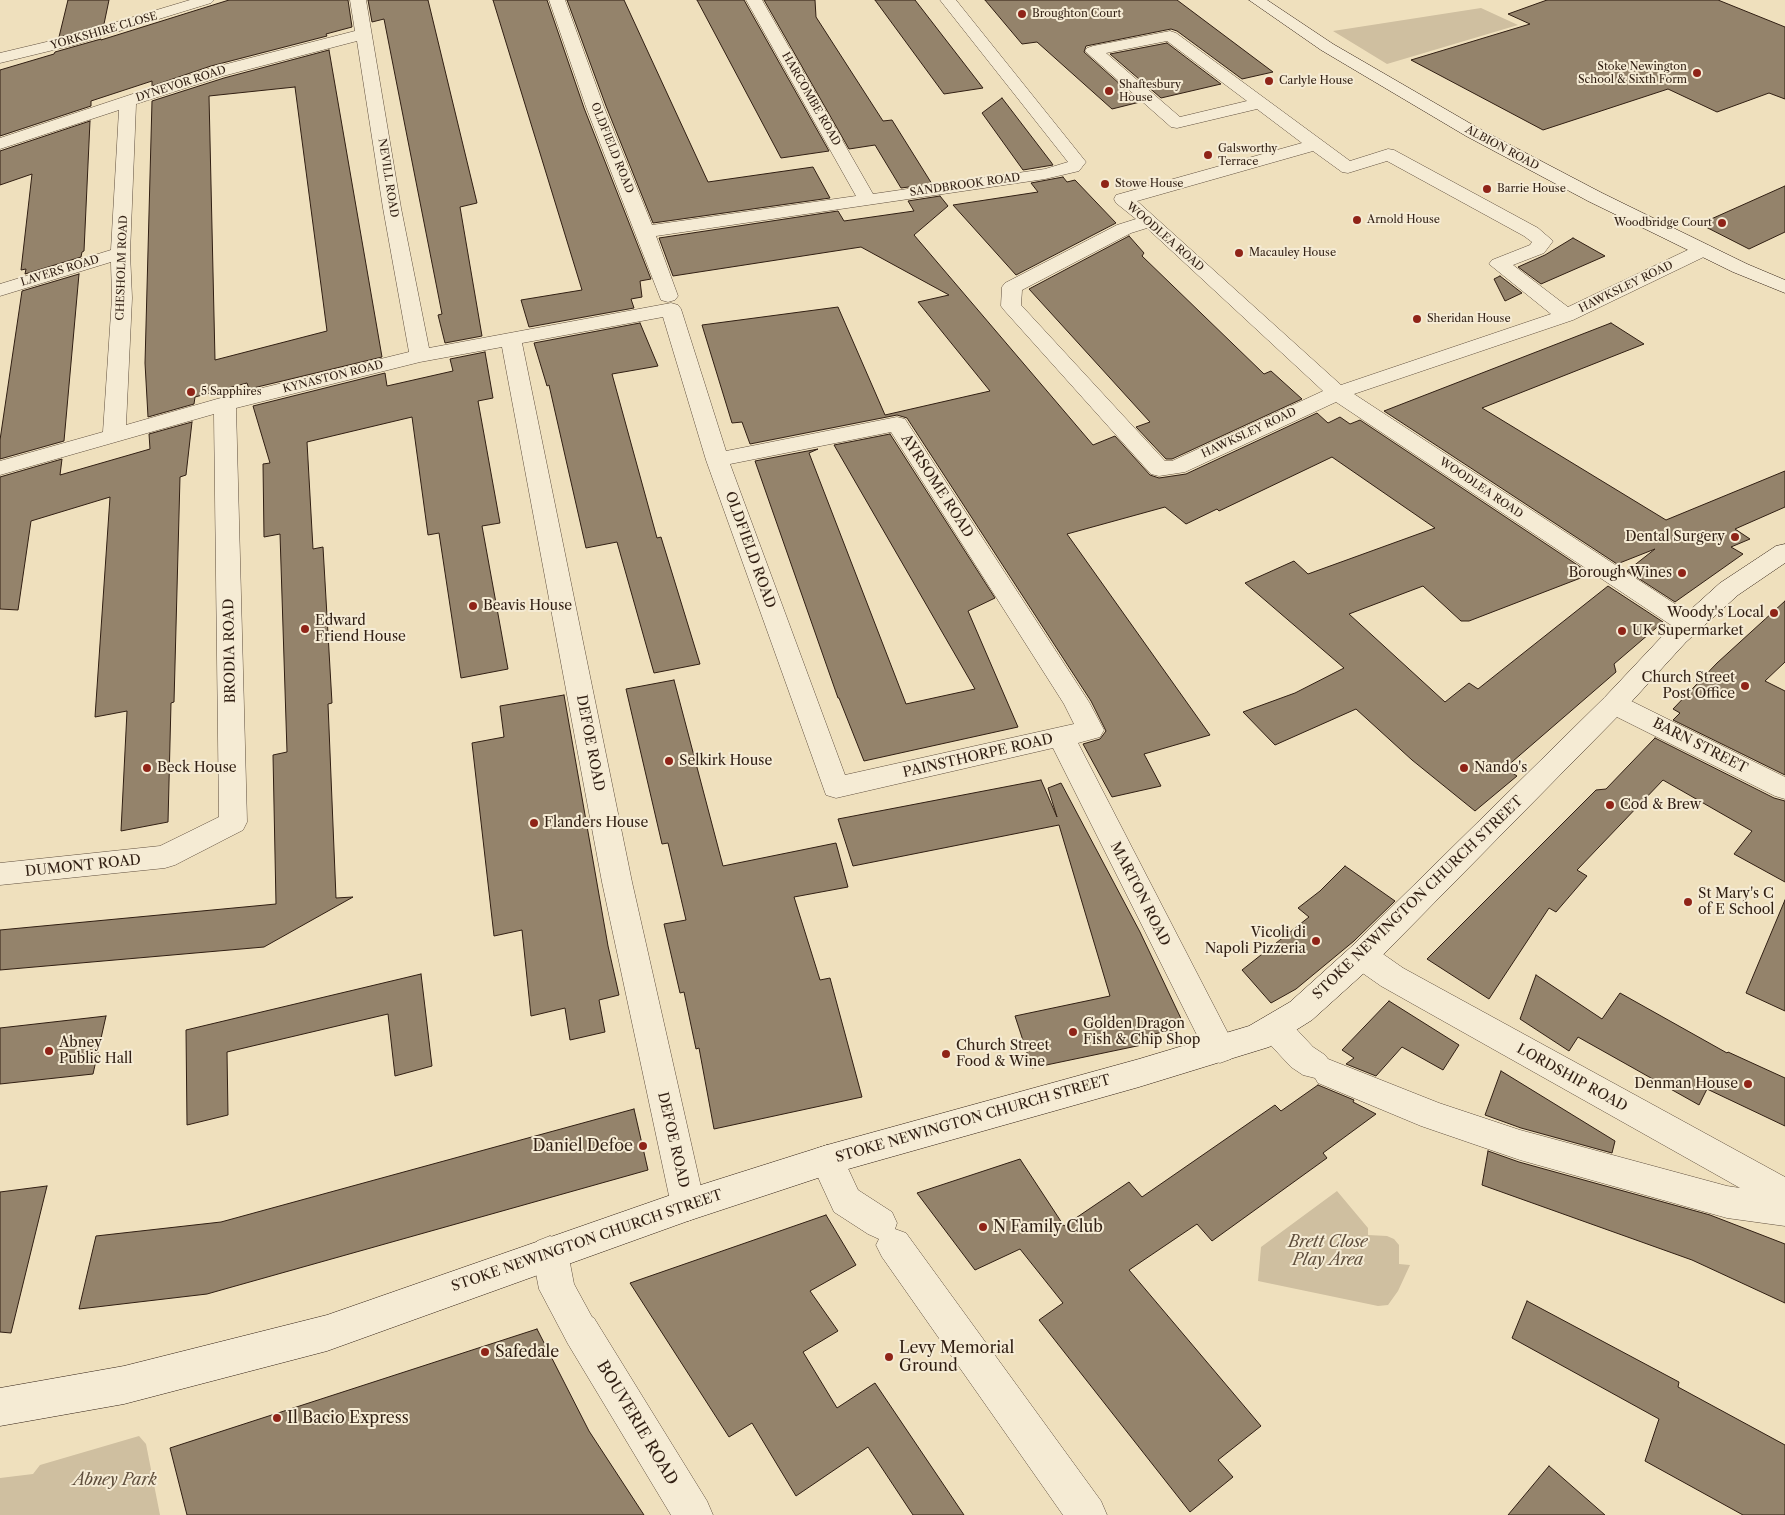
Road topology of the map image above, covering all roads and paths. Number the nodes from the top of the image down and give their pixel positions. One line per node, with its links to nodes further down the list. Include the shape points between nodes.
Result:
1 (206, 0): 8 (street, YORKSHIRE CLOSE, via 68,42)
2 (358, 0): 7 (street, NEVILL ROAD)
3 (557, 0): 15 (street, OLDFIELD ROAD)
4 (754, 0): 13 (street, HARCOMBE ROAD)
5 (948, 0): 13 (street, SANDBROOK ROAD, via 1077,162 1073,167 1045,174)
6 (1257, 0): 16 (street, ALBION ROAD, via 1327,48 1472,132 1595,198)
7 (365, 35): 9 (street, DYNEVOR ROAD, via 270,57); 23 (street, NEVILL ROAD, via 392,208)
8 (0, 58)
9 (128, 101): 11 (street, DYNEVOR ROAD); 17 (street, CHESHOLM ROAD)
10 (1260, 103): 10 (street, via 1170,36 1093,51 1177,123); 12 (street)
11 (0, 144)
12 (1317, 144): 14 (street, WOODLEA ROAD, via 1123,199); 21 (street, via 1348,168 1388,154 1532,232 1543,241 1537,249 1499,264)
13 (868, 199): 15 (street, SANDBROOK ROAD)
14 (1150, 221): 24 (street, WOODLEA ROAD); 24 (street, HAWKSLEY ROAD, via 1124,229 1012,287 1011,306 1159,469 1177,467)
15 (645, 232): 20 (street, OLDFIELD ROAD)
16 (1703, 250): 18 (street, ALBION ROAD); 21 (street, HAWKSLEY ROAD)
17 (120, 253): 19 (street, LAVERS ROAD); 26 (street, CHESHOLM ROAD, via 122,298)
18 (1785, 287)
19 (0, 290)
20 (670, 303): 22 (street, KYNASTON ROAD); 27 (street, OLDFIELD ROAD)
21 (1566, 316): 24 (street, HAWKSLEY ROAD)
22 (511, 339): 23 (street, KYNASTON ROAD); 43 (street, DEFOE ROAD, via 619,891)
23 (420, 356): 25 (street, KYNASTON ROAD)
24 (1337, 393): 30 (street, WOODLEA ROAD)
25 (225, 404): 26 (street, KYNASTON ROAD); 36 (street, BRODIA ROAD, via 233,822)
26 (114, 436): 28 (street, KYNASTON ROAD)
27 (717, 460): 31 (street, AYRSOME ROAD, via 897,424); 34 (street, OLDFIELD ROAD)
28 (0, 468)
29 (1780, 560): 30 (street, STOKE NEWINGTON CHURCH STREET, via 1730,589)
30 (1689, 625): 32 (street, STOKE NEWINGTON CHURCH STREET)
31 (1076, 702): 33 (street, PAINSTHORPE ROAD, via 1090,730)
32 (1614, 704): 35 (street, BARN STREET); 38 (street, STOKE NEWINGTON CHURCH STREET)
33 (1062, 738): 34 (street, PAINSTHORPE ROAD); 40 (street, MARTON ROAD)
34 (836, 788)
35 (1785, 789)
36 (166, 857): 37 (street, DUMONT ROAD)
37 (0, 874)
38 (1362, 956): 39 (street, STOKE NEWINGTON CHURCH STREET, via 1301,1011); 42 (street, LORDSHIP ROAD, via 1392,978)
39 (1275, 1028): 40 (street, STOKE NEWINGTON CHURCH STREET); 44 (street, via 1302,1057 1321,1069 1432,1116 1637,1179 1727,1202)
40 (1220, 1049): 41 (street, STOKE NEWINGTON CHURCH STREET)
41 (827, 1160): 43 (street, STOKE NEWINGTON CHURCH STREET); 48 (street, via 846,1201 887,1234)
42 (1785, 1195)
43 (688, 1205): 45 (street, STOKE NEWINGTON CHURCH STREET)
44 (1785, 1210)
45 (550, 1253): 46 (street, STOKE NEWINGTON CHURCH STREET, via 327,1333 124,1385); 47 (street, BOUVERIE ROAD, via 557,1289)
46 (0, 1407)
47 (693, 1515)
48 (1087, 1515)

